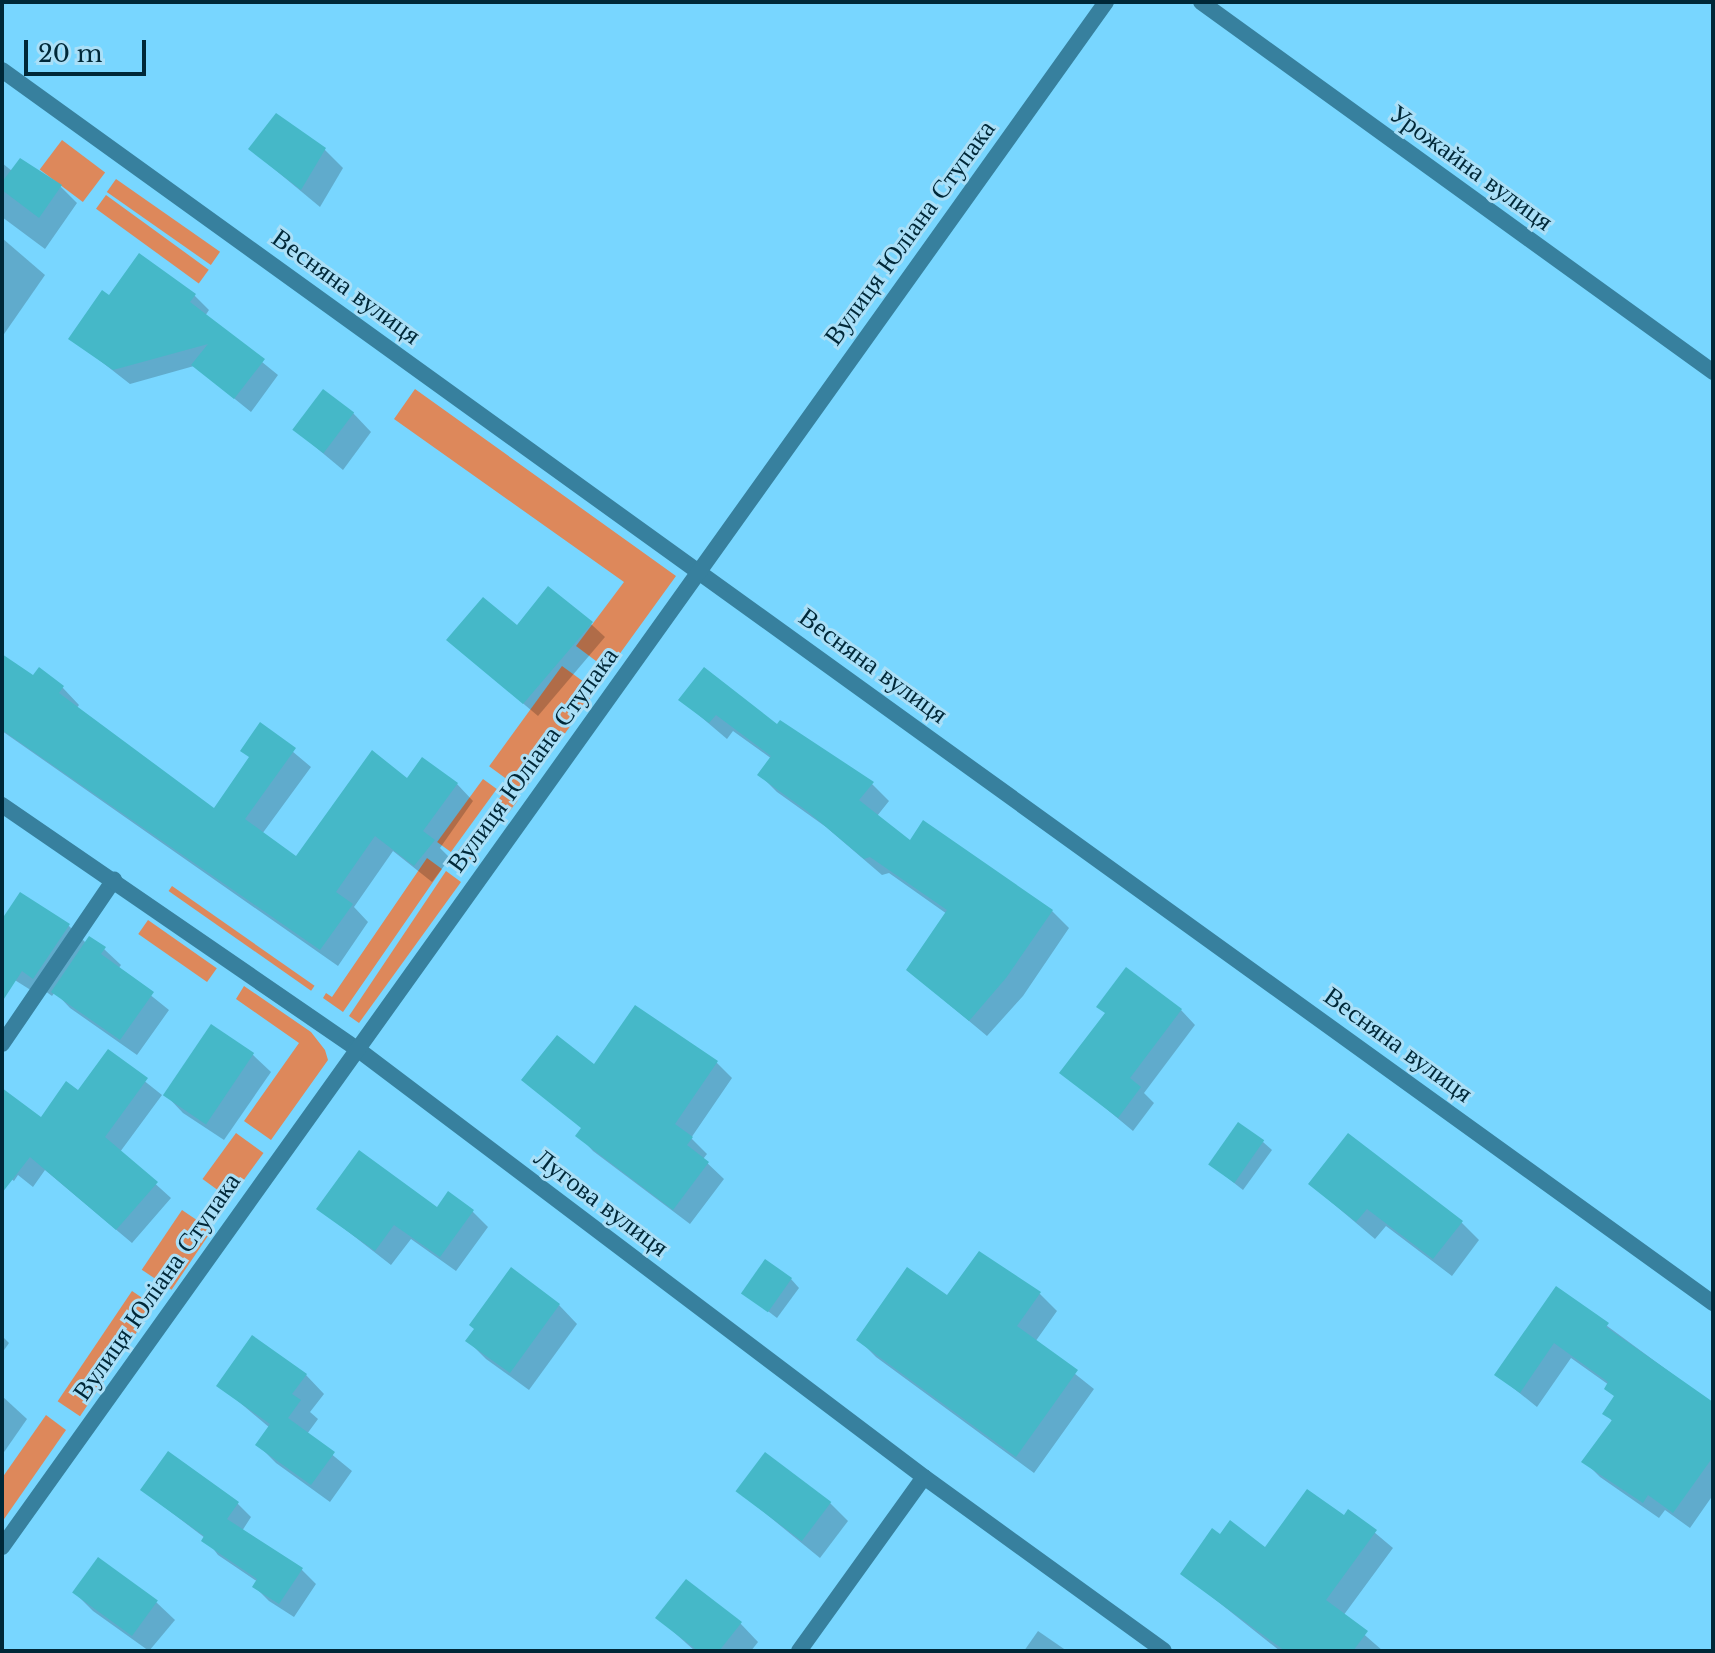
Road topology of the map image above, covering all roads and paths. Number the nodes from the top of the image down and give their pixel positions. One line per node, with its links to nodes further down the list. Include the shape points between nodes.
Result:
1 (1106, 2): 5 (street, Вулиця Юліана Ступака)
2 (1201, 2): 4 (street, Урожайна вулиця)
3 (2, 70): 5 (street, Весняна вулиця)
4 (1713, 372)
5 (699, 569): 9 (street, Вулиця Юліана Ступака); 10 (street, Весняна вулиця)
6 (2, 805): 7 (street, Лугова вулиця)
7 (114, 880): 8 (street); 9 (street, Лугова вулиця)
8 (2, 1044)
9 (356, 1048): 11 (street, Лугова вулиця); 12 (street, Вулиця Юліана Ступака)
10 (1713, 1303)
11 (924, 1477): 13 (street); 14 (street, Лугова вулиця)
12 (2, 1547)
13 (799, 1651)
14 (1164, 1651)

